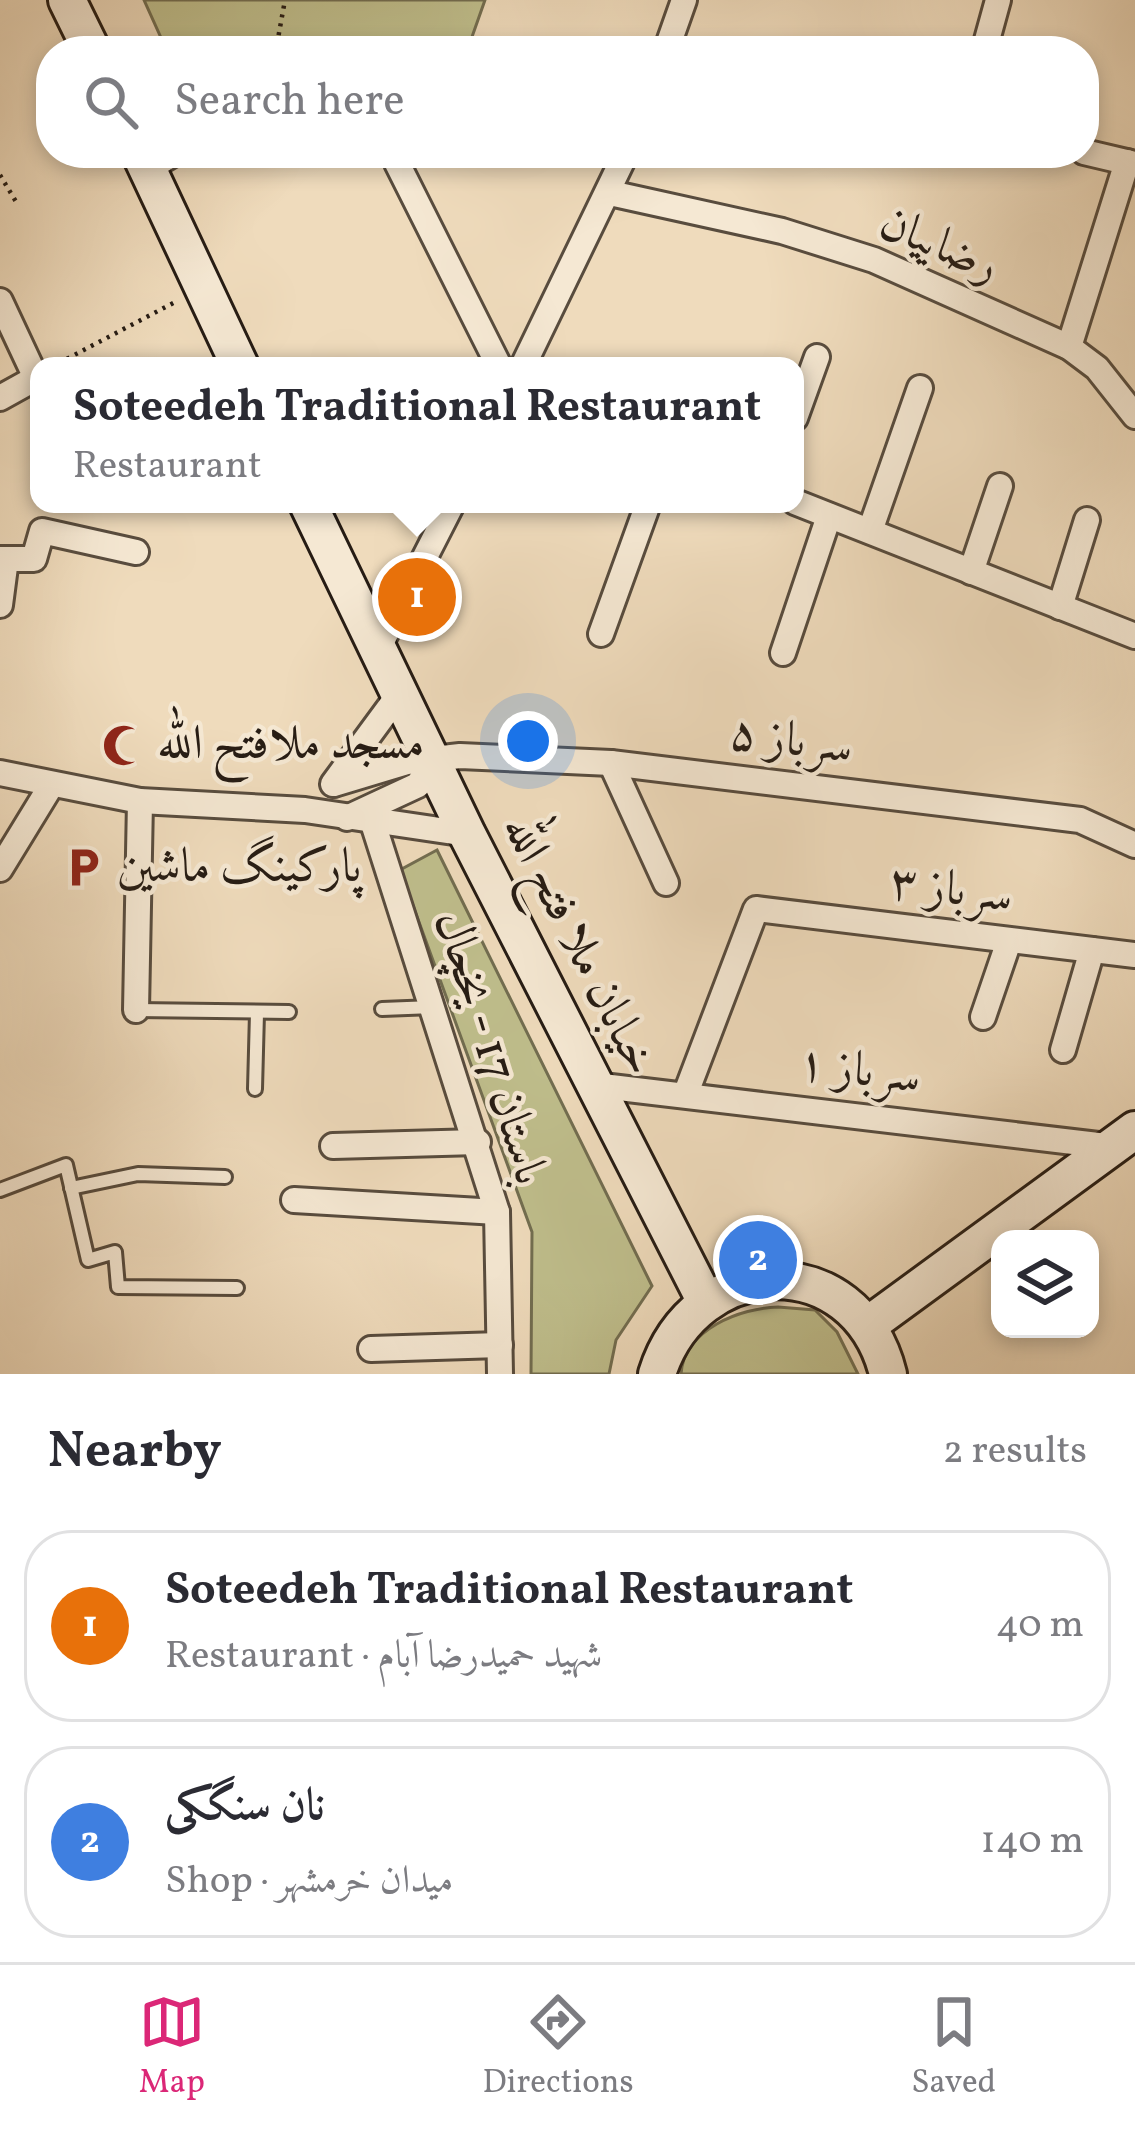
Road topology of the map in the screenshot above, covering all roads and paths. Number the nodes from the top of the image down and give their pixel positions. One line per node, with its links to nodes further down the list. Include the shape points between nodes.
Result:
1 (68, 0): 5 (main road)
2 (285, 0): 6 (path)
3 (684, 0): 7 (street)
4 (998, 0): 8 (street)
5 (85, 36)
6 (278, 36)
7 (671, 36)
8 (988, 36)
9 (1099, 156): 10 (street)
10 (1131, 163): 19 (street)
11 (147, 168): 17 (main road)
12 (400, 168): 23 (street)
13 (620, 168): 15 (street)
14 (1, 178): 16 (path)
15 (610, 193): 19 (street, رضاییان, via 874,260); 24 (street)
16 (18, 205)
17 (202, 288): 21 (path); 22 (main road)
18 (0, 301): 20 (street)
19 (1069, 347): 30 (street, رضاییان)
20 (35, 357)
21 (73, 357)
22 (236, 357)
23 (494, 357)
24 (528, 357)
25 (817, 357): 28 (street)
26 (30, 381): 29 (street)
27 (920, 388): 38 (street)
28 (804, 393)
29 (0, 398)
30 (1135, 416)
31 (1000, 486): 41 (street)
32 (804, 506): 36 (street)
33 (312, 513): 46 (main road, خیابان ملا فتح الله)
34 (447, 513): 46 (street)
35 (645, 513): 44 (street)
36 (829, 516): 38 (street); 47 (street)
37 (1087, 520): 43 (street)
38 (870, 531): 41 (street)
39 (136, 552): 40 (street, via 42,531 34,559)
40 (3, 559): 42 (street)
41 (971, 572): 43 (street)
42 (0, 605)
43 (1060, 607): 45 (street)
44 (601, 634)
45 (1135, 636)
46 (379, 647): 48 (main road, خیابان ملا فتح الله)
47 (783, 653)
48 (400, 693): 49 (main road, خیابان ملا فتح الله); 53 (street)
49 (432, 762): 50 (street, سرباز ۵, via 460,756); 53 (street, سرباز ۵); 56 (street, via 418,785); 58 (main road, خیابان ملا فتح الله)
50 (610, 763): 59 (street, سرباز ۵, via 1080,820); 61 (street)
51 (0, 773): 52 (street)
52 (52, 784): 54 (street); 60 (street)
53 (334, 784): 55 (street)
54 (140, 801): 55 (street); 66 (street)
55 (305, 810): 56 (street)
56 (347, 818): 57 (street)
57 (373, 823): 58 (street); 65 (street, باستان 17 - یخچال)
58 (467, 834): 72 (main road, خیابان ملا فتح الله)
59 (1135, 845)
60 (0, 869)
61 (666, 883)
62 (1009, 941): 63 (street, سرباز ۳); 70 (street); 74 (street, سرباز ۳, via 756,909)
63 (1091, 950): 64 (street, سرباز ۳); 71 (street)
64 (1135, 955)
65 (434, 1007): 67 (lane); 75 (street, باستان 17 - یخچال)
66 (136, 1010): 69 (lane)
67 (382, 1010)
68 (290, 1012): 69 (lane)
69 (257, 1013): 73 (lane)
70 (983, 1018)
71 (1064, 1050)
72 (594, 1084): 74 (street, سرباز ۱); 84 (main road, خیابان ملا فتح الله)
73 (255, 1089)
74 (686, 1093): 76 (street, سرباز ۱)
75 (478, 1142): 77 (street); 82 (street, باستان 17 - یخچال)
76 (1127, 1142): 85 (main road)
77 (333, 1146)
78 (225, 1177): 79 (lane, via 138,1174)
79 (71, 1188): 80 (lane, via 66,1166); 83 (lane, via 88,1260 115,1252 118,1287)
80 (0, 1190)
81 (294, 1200): 82 (street)
82 (497, 1212): 86 (street, باستان 17 - یخچال)
83 (237, 1288)
84 (705, 1300): 85 (main road, via 737,1284 791,1282 841,1301); 89 (main road, via 674,1334)
85 (867, 1326): 90 (main road)
86 (500, 1345): 87 (street); 88 (street, باستان 17 - یخچال)
87 (371, 1349)
88 (500, 1374)
89 (657, 1374)
90 (887, 1374)

